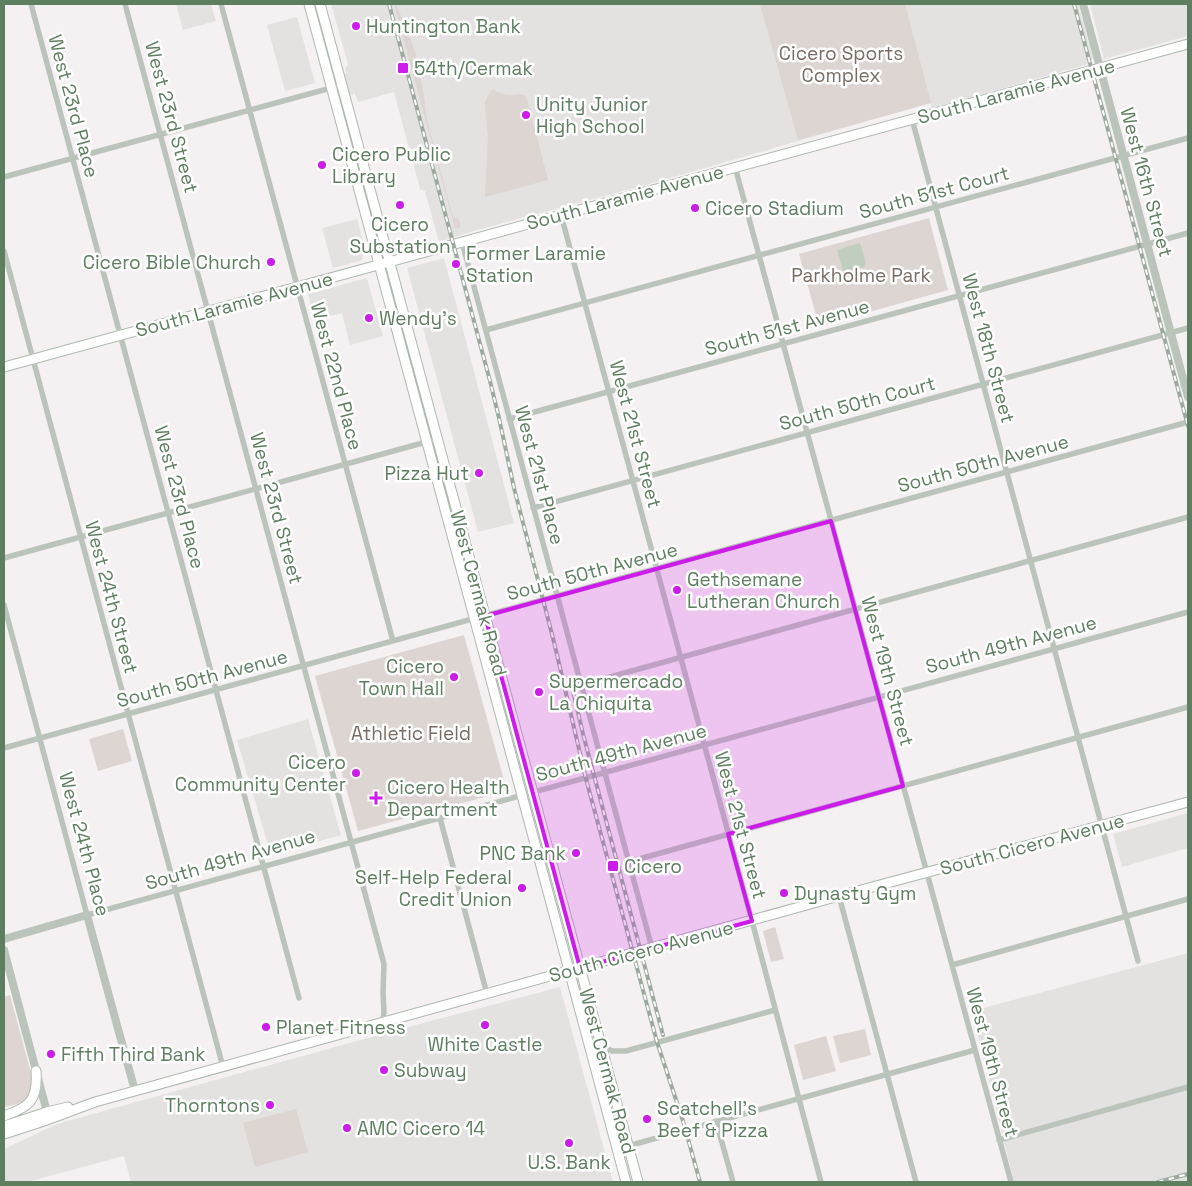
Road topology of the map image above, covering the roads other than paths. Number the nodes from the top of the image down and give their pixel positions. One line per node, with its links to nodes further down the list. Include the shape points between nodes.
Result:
1 (30, 4): 16 (street, West 23rd Place)
2 (126, 4): 13 (street, West 23rd Street)
3 (221, 4): 11 (street, West 22nd Place)
4 (309, 4): 10 (main road, West Cermak Road)
5 (320, 4): 9 (main road, West Cermak Road)
6 (1082, 4): 8 (street, West 16th Street)
7 (1188, 44): 8 (main road, South Laramie Avenue)
8 (1100, 68): 12 (main road, South Laramie Avenue); 15 (street, West 16th Street)
9 (342, 85): 10 (street); 26 (main road, West Cermak Road)
10 (332, 87): 11 (street); 27 (main road, West Cermak Road)
11 (250, 110): 13 (street); 28 (street, West 22nd Place)
12 (912, 119): 17 (main road, South Laramie Avenue); 19 (street, West 18th Street)
13 (161, 134): 16 (street); 31 (street, West 23rd Street)
14 (1188, 138): 15 (street, South 51st Court)
15 (1123, 156): 19 (street, South 51st Court); 23 (street, West 16th Street)
16 (72, 158): 18 (street); 35 (street, West 23rd Place)
17 (736, 167): 20 (main road, South Laramie Avenue); 25 (street, West 19th Street)
18 (4, 177)
19 (936, 207): 25 (street, South 51st Court); 29 (street, West 18th Street)
20 (561, 215): 22 (main road, South Laramie Avenue); 30 (street, West 21st Street)
21 (1188, 233): 23 (street, South 51st Avenue)
22 (462, 242): 26 (main road, South Laramie Avenue); 33 (street, West 21st Place)
23 (1147, 244): 29 (street, South 51st Avenue); 34 (street, West 16th Street)
24 (4, 251): 37 (street, West 24th Street)
25 (759, 255): 30 (street, South 51st Court); 36 (street, West 19th Street)
26 (389, 261): 27 (main road, South Laramie Avenue); 45 (main road, West Cermak Road)
27 (379, 264): 28 (main road, South Laramie Avenue); 46 (main road, West Cermak Road)
28 (297, 286): 31 (main road, South Laramie Avenue); 47 (street, West 22nd Place)
29 (960, 295): 36 (street, South 51st Avenue); 39 (street, West 18th Street)
30 (585, 303): 33 (street, South 51st Court); 40 (street, West 21st Street)
31 (208, 311): 35 (main road, South Laramie Avenue); 50 (street, West 23rd Street)
32 (1188, 328): 34 (street, South 50th Court)
33 (486, 330): 42 (street, West 21st Place)
34 (1171, 332): 39 (street, South 50th Court); 41 (street, West 16th Street)
35 (121, 335): 37 (main road, South Laramie Avenue); 52 (street, West 23rd Place)
36 (783, 344): 40 (street, South 51st Avenue); 44 (street, West 19th Street)
37 (33, 359): 38 (main road, South Laramie Avenue); 55 (street, West 24th Street)
38 (4, 367)
39 (983, 384): 44 (street, South 50th Court); 48 (street, West 18th Street)
40 (609, 392): 42 (street, South 51st Avenue); 49 (street, West 21st Street)
41 (1188, 397)
42 (509, 419): 51 (street, West 21st Place)
43 (1188, 422): 48 (street, South 50th Avenue)
44 (807, 432): 49 (street, South 50th Court); 54 (street, West 19th Street)
45 (437, 439): 46 (street); 63 (main road, West Cermak Road)
46 (427, 442): 47 (street); 64 (main road, West Cermak Road)
47 (345, 464): 50 (street); 65 (street, West 22nd Place)
48 (1007, 472): 54 (street, South 50th Avenue); 57 (street, West 18th Street)
49 (633, 480): 51 (street, South 50th Court); 58 (street, West 21st Street)
50 (256, 488): 52 (street); 68 (street, West 23rd Street)
51 (533, 508): 59 (street, West 21st Place)
52 (169, 512): 55 (street); 70 (street, West 23rd Place)
53 (1188, 517): 57 (street)
54 (831, 521): 58 (street, South 50th Avenue); 61 (street, West 19th Street)
55 (81, 537): 56 (street); 73 (street, West 24th Street)
56 (4, 558)
57 (1031, 560): 61 (street); 66 (street, West 18th Street)
58 (657, 569): 59 (street, South 50th Avenue); 67 (street, West 21st Street)
59 (557, 596): 63 (street, South 50th Avenue); 69 (street, West 21st Place)
60 (4, 604): 75 (street, West 24th Place)
61 (855, 608): 67 (street); 71 (street, West 19th Street)
62 (1188, 612): 66 (street, South 49th Avenue)
63 (485, 616): 64 (street, South 50th Avenue); 80 (main road, West Cermak Road)
64 (475, 619): 65 (street, South 50th Avenue); 81 (main road, West Cermak Road)
65 (393, 641): 68 (street, South 50th Avenue)
66 (1054, 649): 71 (street, South 49th Avenue); 74 (street, West 18th Street)
67 (680, 656): 69 (street); 76 (street, West 21st Street)
68 (304, 666): 70 (street, South 50th Avenue); 86 (street, West 23rd Street)
69 (581, 684): 78 (street, West 21st Place)
70 (216, 690): 73 (street, South 50th Avenue); 88 (street, West 23rd Place)
71 (879, 698): 76 (street, South 49th Avenue); 79 (street, West 19th Street)
72 (1188, 707): 74 (street)
73 (128, 714): 75 (street, South 50th Avenue); 90 (street, West 24th Street)
74 (1078, 737): 79 (street); 84 (street, West 18th Street)
75 (40, 738): 77 (street, South 50th Avenue); 93 (street, West 24th Place)
76 (705, 746): 78 (street, South 49th Avenue); 85 (street, West 21st Street)
77 (4, 748)
78 (605, 774): 80 (street, South 49th Avenue); 87 (street, West 21st Place)
79 (903, 786): 85 (street); 89 (street, West 19th Street)
80 (533, 793): 81 (street, South 49th Avenue); 101 (main road, West Cermak Road)
81 (523, 796): 83 (street, South 49th Avenue); 102 (main road, West Cermak Road)
82 (1188, 802): 84 (main road, South Cicero Avenue)
83 (440, 818): 86 (street, South 49th Avenue); 103 (street)
84 (1102, 825): 89 (main road, South Cicero Avenue); 94 (street, West 18th Street)
85 (728, 834): 87 (street); 95 (street, West 21st Street)
86 (352, 842): 88 (street, South 49th Avenue); 106 (street, West 23rd Street, via 384,964)
87 (628, 862): 97 (street, West 21st Place)
88 (264, 866): 90 (street, South 49th Avenue); 104 (street, West 23rd Place)
89 (927, 873): 91 (main road, South Cicero Avenue); 100 (street, West 19th Street)
90 (176, 891): 93 (street, South 49th Avenue); 109 (street, West 24th Street)
91 (839, 896): 95 (main road, South Cicero Avenue); 111 (street)
92 (1188, 899): 94 (street)
93 (87, 916): 96 (street, South 49th Avenue); 113 (street, West 24th Place)
94 (1126, 916): 99 (street, West 18th Street); 100 (street)
95 (752, 921): 97 (main road, South Cicero Avenue); 105 (street, West 21st Street)
96 (4, 938)
97 (652, 948): 101 (main road, South Cicero Avenue)
98 (4, 950): 110 (street)
99 (1138, 961)
100 (952, 965): 108 (street, West 19th Street)
101 (580, 968): 102 (main road, South Cicero Avenue); 107 (main road, West Cermak Road)
102 (570, 971): 103 (main road, South Cicero Avenue); 123 (main road, West Cermak Road)
103 (487, 994): 106 (main road, South Cicero Avenue)
104 (299, 998)
105 (775, 1010): 107 (street, via 626,1050 612,1051); 114 (street, West 21st Street)
106 (384, 1022): 109 (main road, South Cicero Avenue)
107 (602, 1046): 122 (main road, West Cermak Road)
108 (975, 1050): 111 (street); 121 (street, West 19th Street)
109 (223, 1067): 113 (main road, South Cicero Avenue)
110 (36, 1071): 116 (street); 117 (main road, via 36,1089 29,1104)
111 (887, 1074): 114 (street); 128 (street)
112 (1188, 1087): 121 (street)
113 (135, 1091): 115 (main road, South Cicero Avenue)
114 (799, 1099): 118 (street); 127 (street, West 21st Street)
115 (95, 1102): 116 (main road, South Cicero Avenue); 120 (main road, South Cicero Avenue)
116 (47, 1112): 117 (main road); 119 (main road, South Cicero Avenue)
117 (4, 1117)
118 (716, 1121): 122 (street); 126 (street)
119 (4, 1126)
120 (4, 1134)
121 (999, 1140): 129 (street, West 19th Street)
122 (628, 1146): 123 (street); 125 (main road, West Cermak Road)
123 (618, 1149): 124 (main road, West Cermak Road)
124 (626, 1182)
125 (638, 1182)
126 (733, 1182)
127 (821, 1182)
128 (916, 1182)
129 (1011, 1182)

